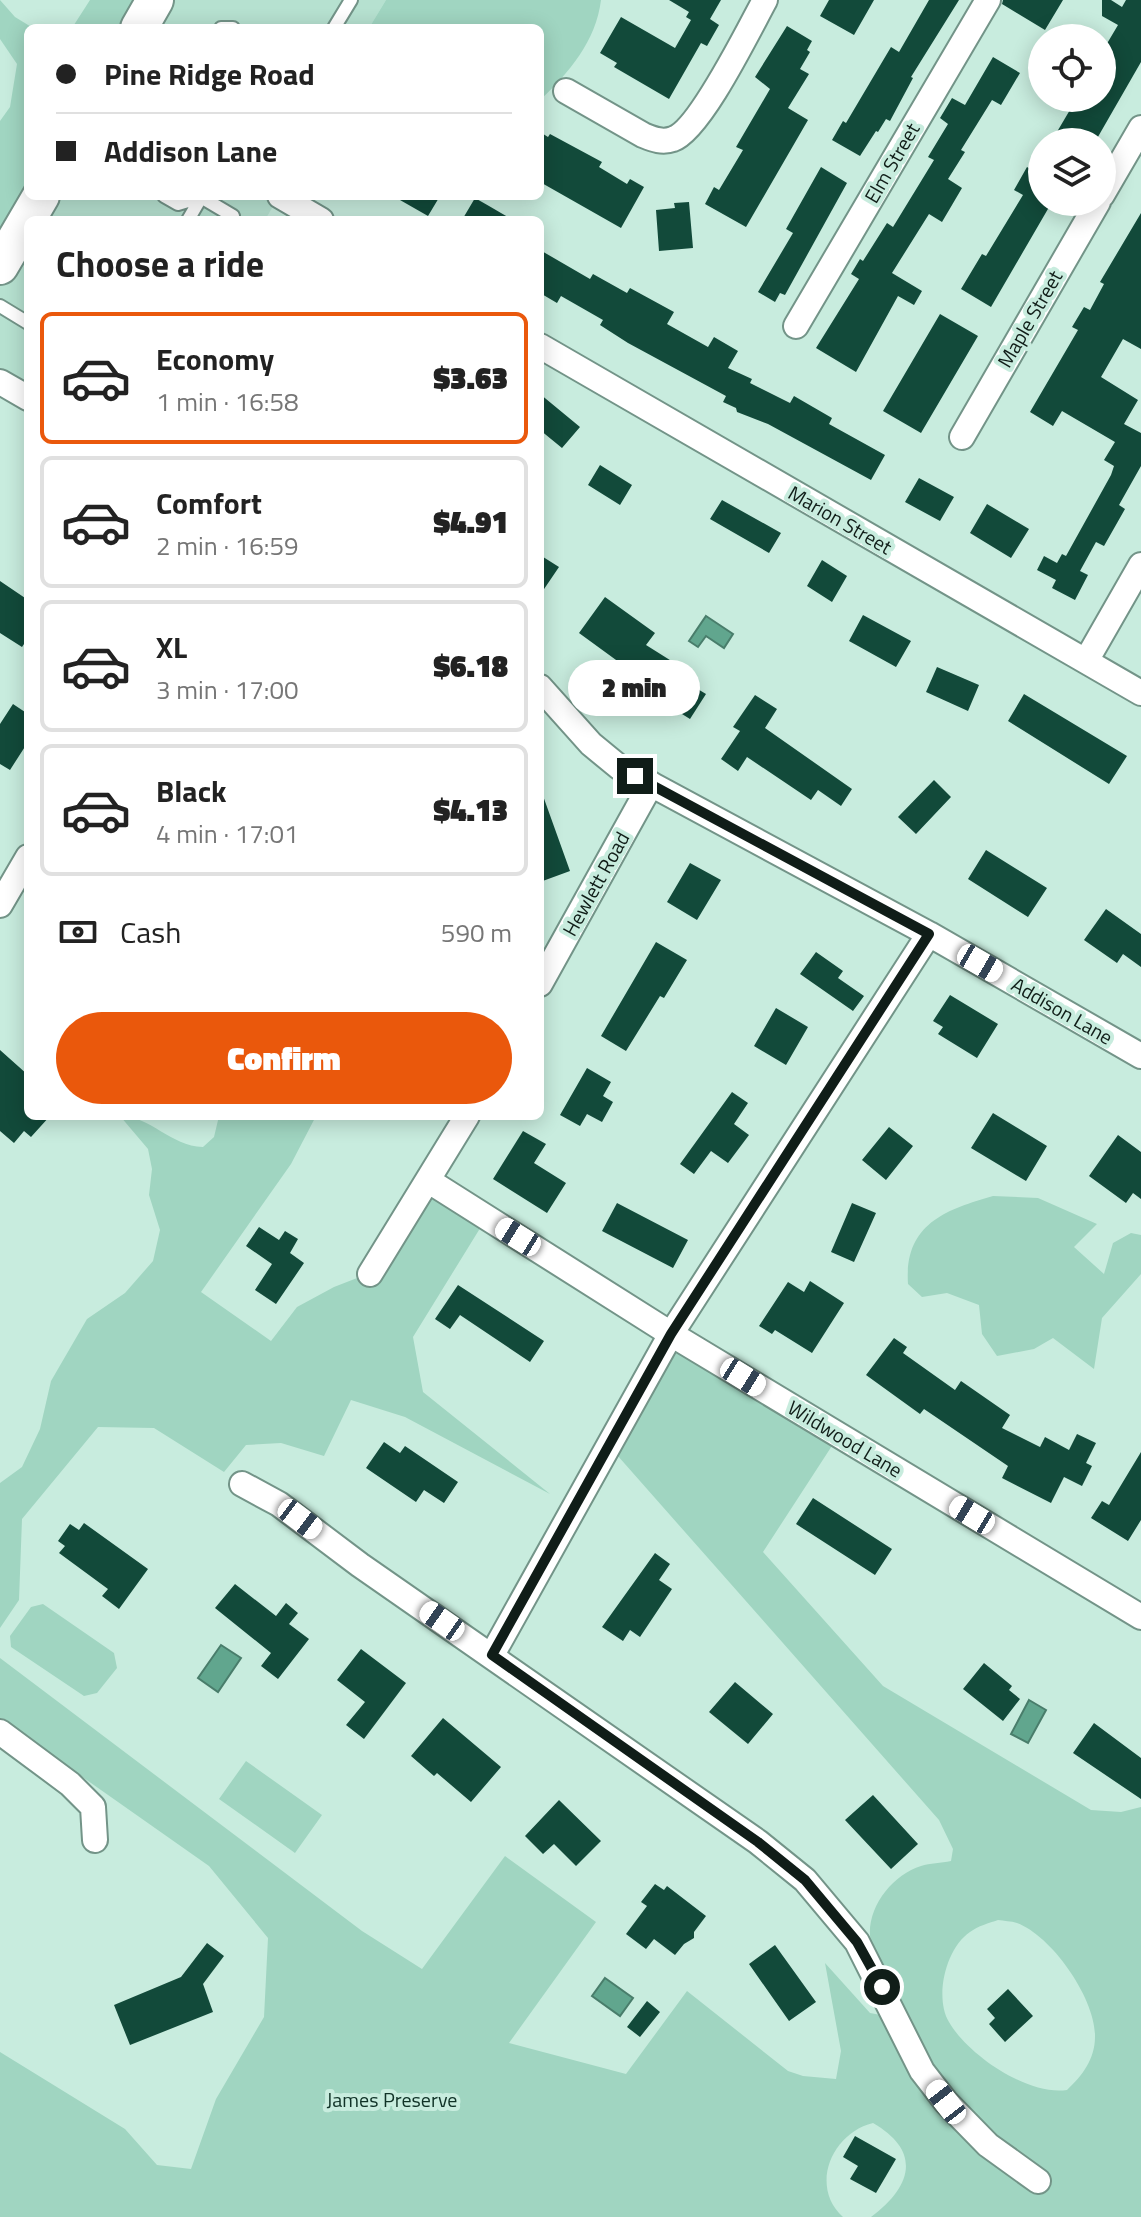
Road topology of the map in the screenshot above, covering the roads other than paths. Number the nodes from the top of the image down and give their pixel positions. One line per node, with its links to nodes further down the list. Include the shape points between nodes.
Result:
1 (350, 0): 4 (lane)
2 (765, 0): 5 (street, via 693,123 671,140 643,135)
3 (988, 0): 19 (street, Elm Street)
4 (336, 24)
5 (566, 91)
6 (1141, 128): 7 (street)
7 (1116, 171)
8 (171, 200): 9 (lane)
9 (192, 200)
10 (207, 200): 12 (lane)
11 (287, 200): 13 (street)
12 (233, 216)
13 (314, 216)
14 (1090, 216): 23 (street, Maple Street)
15 (24, 225): 16 (main road)
16 (0, 266)
17 (0, 306): 18 (lane)
18 (24, 321)
19 (796, 326)
20 (544, 348): 25 (street, Marion Street)
21 (0, 382): 22 (street)
22 (24, 396)
23 (962, 437)
24 (1141, 565): 25 (street)
25 (1086, 661): 27 (street, Marion Street)
26 (544, 691): 28 (street, Addison Lane, via 591,744)
27 (1141, 693)
28 (651, 784): 31 (street, Addison Lane); 32 (street, Hewlett Road)
29 (24, 864): 30 (street)
30 (0, 905)
31 (929, 934): 33 (street, Addison Lane); 37 (street)
32 (544, 977)
33 (1141, 1056)
34 (465, 1120): 35 (street)
35 (429, 1181): 36 (street); 37 (street, Wildwood Lane)
36 (370, 1274)
37 (671, 1334): 39 (street, Wildwood Lane); 40 (street)
38 (242, 1484): 40 (street, via 279,1504)
39 (1141, 1617)
40 (492, 1655): 43 (street, via 805,1880 857,1942 922,2071 988,2145)
41 (0, 1732): 42 (street, via 93,1807)
42 (95, 1840)
43 (1038, 2181)

